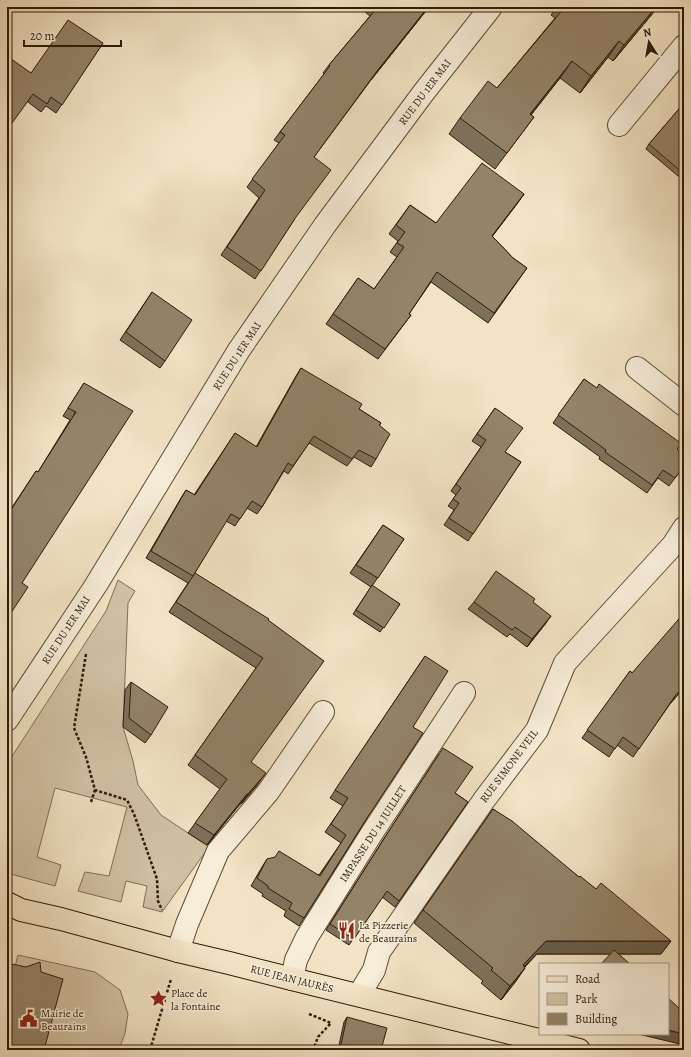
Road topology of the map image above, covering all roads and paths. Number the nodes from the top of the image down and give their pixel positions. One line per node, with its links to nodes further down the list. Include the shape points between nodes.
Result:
1 (491, 7): 10 (street, RUE DU 1ER MAI, via 325,225 239,350 96,585)
2 (683, 49): 3 (street)
3 (619, 125)
4 (637, 368): 5 (street)
5 (684, 405)
6 (684, 528): 17 (street, RUE SIMONE VEIL, via 673,545 565,663 537,730 484,800 380,952 374,970)
7 (88, 648): 11 (path, via 74,728 86,757)
8 (464, 693): 16 (street, IMPASSE DU 14 JUILLET, via 307,937 296,960)
9 (323, 712): 14 (street, via 268,792 218,851)
10 (7, 720)
11 (95, 790): 12 (path); 14 (path, via 127,800 157,879 158,901 162,912 171,920)
12 (91, 802)
13 (12, 907): 15 (main road, RUE JEAN JAURÈS)
14 (187, 924): 15 (street)
15 (178, 951): 16 (main road, RUE JEAN JAURÈS); 19 (path)
16 (292, 979): 17 (main road, RUE JEAN JAURÈS)
17 (359, 995): 21 (main road, RUE JEAN JAURÈS)
18 (305, 1012): 20 (path, via 331,1023 318,1037)
19 (150, 1050)
20 (313, 1050)
21 (579, 1050)

